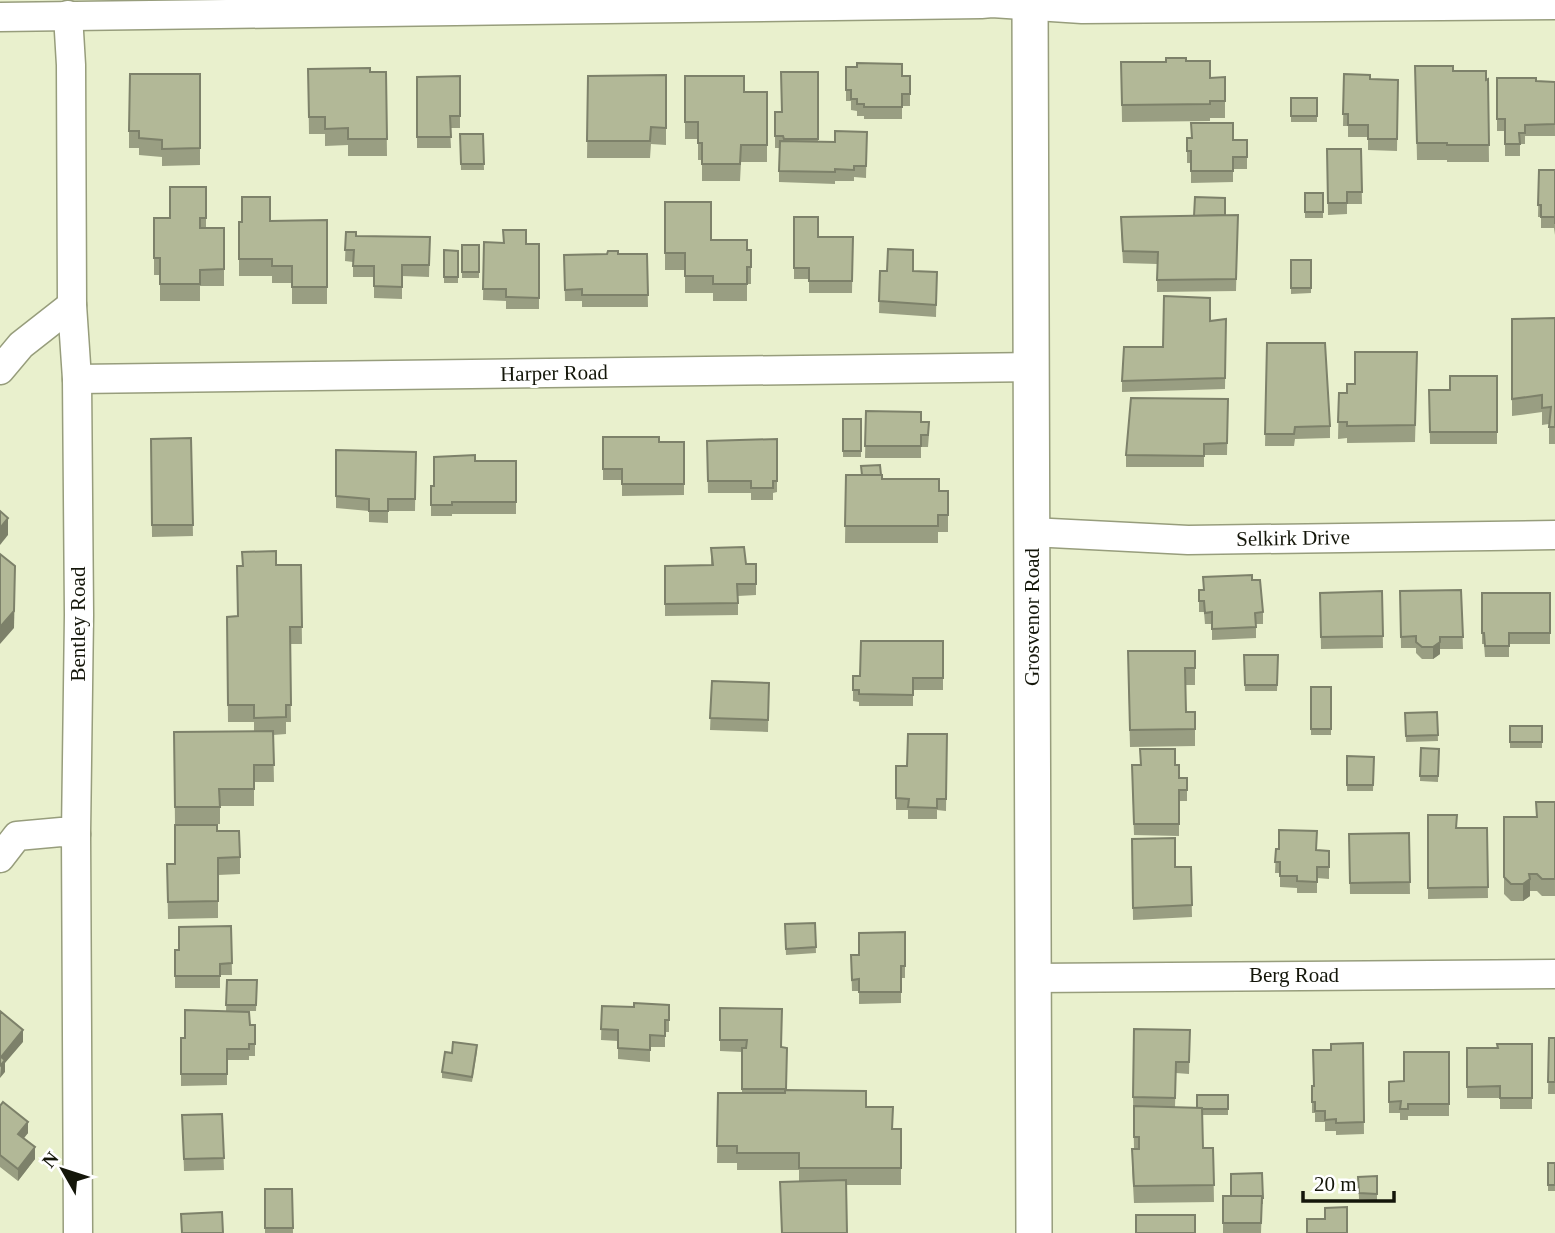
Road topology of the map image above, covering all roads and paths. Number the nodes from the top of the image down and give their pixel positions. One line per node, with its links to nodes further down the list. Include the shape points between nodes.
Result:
1 (1030, 3): 2 (street, via 1096,9); 3 (street); 6 (street, Grosvenor Road)
2 (1555, 5)
3 (68, 15): 4 (street); 5 (street, Bentley Road)
4 (0, 17)
5 (72, 304): 7 (street, via 21,345); 8 (street, Bentley Road)
6 (1031, 367): 8 (street, Harper Road); 9 (street, Grosvenor Road)
7 (0, 370)
8 (77, 379): 11 (street, Bentley Road)
9 (1031, 532): 10 (street, Selkirk Drive, via 1188,540); 14 (street, Grosvenor Road)
10 (1555, 535)
11 (76, 834): 12 (street, via 17,836); 15 (street, Bentley Road)
12 (0, 858)
13 (1555, 974): 14 (street, Berg Road)
14 (1033, 978): 16 (street, Grosvenor Road)
15 (78, 1233)
16 (1034, 1233)

